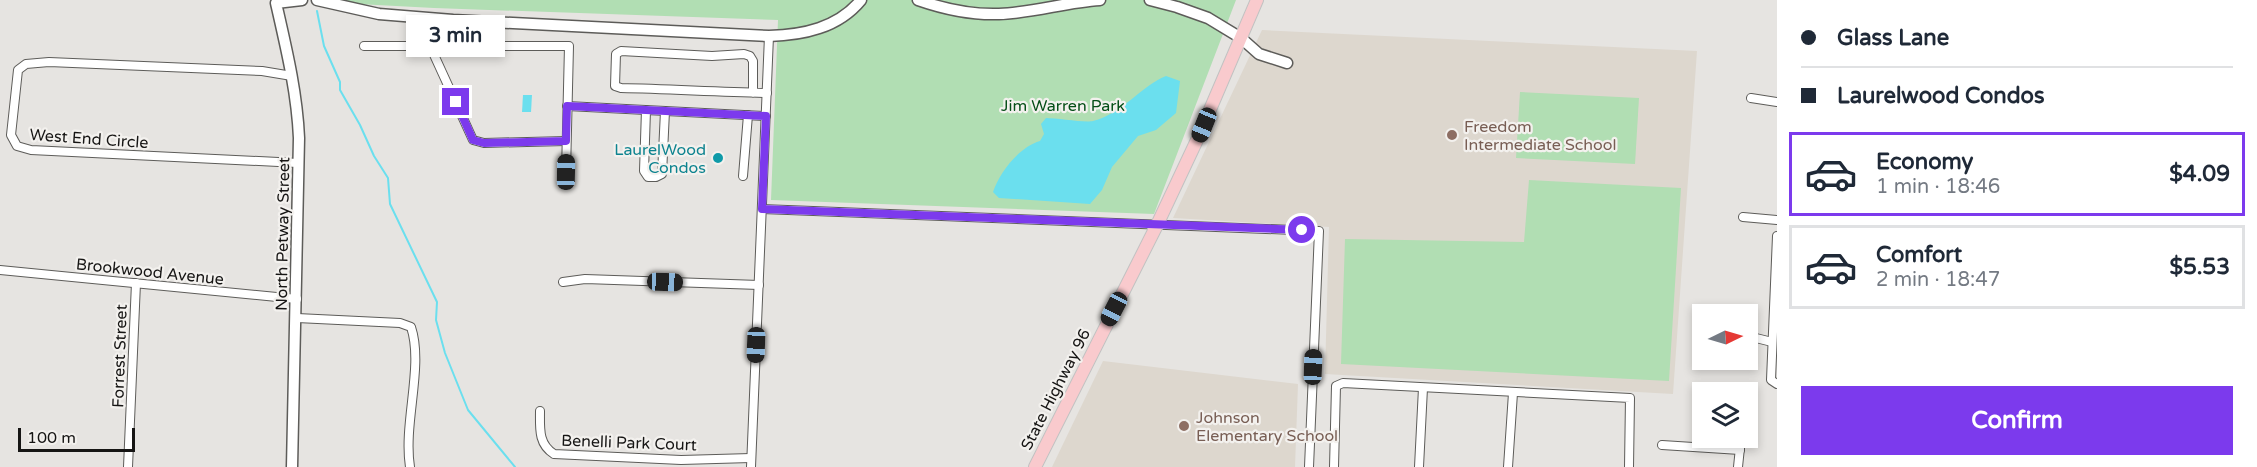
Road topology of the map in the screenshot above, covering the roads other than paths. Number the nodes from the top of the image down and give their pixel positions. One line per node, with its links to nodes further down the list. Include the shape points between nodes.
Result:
1 (302, 0): 8 (street)
2 (317, 0): 9 (street, via 379,14 453,20)
3 (861, 0): 9 (street, via 844,16 825,26 807,33)
4 (918, 0): 5 (street, via 978,14)
5 (1100, 0)
6 (1150, 0): 10 (street, via 1208,18)
7 (1257, 0): 10 (main road, State Highway 96)
8 (275, 1): 14 (street, North Petway Street)
9 (769, 36): 16 (street)
10 (1241, 38): 13 (street, via 1259,54); 31 (main road, State Highway 96)
11 (364, 46): 12 (street)
12 (430, 46): 19 (street, via 569,46); 24 (street, via 473,140)
13 (1287, 63)
14 (292, 76): 25 (street, North Petway Street, via 298,114); 25 (street, West End Circle, via 262,71 26,64 18,70 11,135 17,146 31,150)
15 (753, 93): 15 (street, via 621,88 615,86 616,54 744,54 753,61); 16 (street)
16 (767, 93): 23 (street)
17 (1751, 98): 18 (street)
18 (1777, 102)
19 (567, 106): 20 (street); 24 (street)
20 (646, 110): 21 (street); 21 (street, via 644,171 648,177 662,174)
21 (665, 111): 22 (street)
22 (748, 115): 23 (street); 27 (street)
23 (766, 116): 28 (street)
24 (566, 141): 26 (street)
25 (298, 162): 37 (street, North Petway Street)
26 (566, 172)
27 (743, 176)
28 (762, 209): 31 (street); 36 (street)
29 (1743, 217): 30 (street)
30 (1777, 220)
31 (1157, 225): 52 (main road, State Highway 96); 53 (street, via 1319,231)
32 (1777, 236): 40 (street)
33 (0, 270): 35 (street, Brookwood Avenue)
34 (562, 282): 36 (street, via 585,279)
35 (136, 283): 37 (street, Brookwood Avenue); 48 (street, Forrest Street)
36 (759, 285): 47 (street)
37 (297, 299): 38 (street, North Petway Street)
38 (297, 318): 49 (street, North Petway Street); 50 (street, via 400,322 411,327 417,343 410,412)
39 (1758, 338): 40 (street)
40 (1772, 342): 41 (street, via 1771,380)
41 (1777, 384)
42 (1423, 388): 43 (street); 54 (street, via 1343,383 1336,386); 55 (street)
43 (1513, 393): 56 (street); 57 (street, via 1630,398)
44 (540, 411): 47 (street, Benelli Park Court, via 544,445 554,454 681,460)
45 (1662, 445): 46 (street)
46 (1740, 450): 58 (street)
47 (751, 458): 51 (street)
48 (128, 467)
49 (292, 467)
50 (410, 467)
51 (751, 467)
52 (1035, 467)
53 (1309, 467)
54 (1334, 467)
55 (1419, 467)
56 (1508, 467)
57 (1629, 467)
58 (1738, 467)

